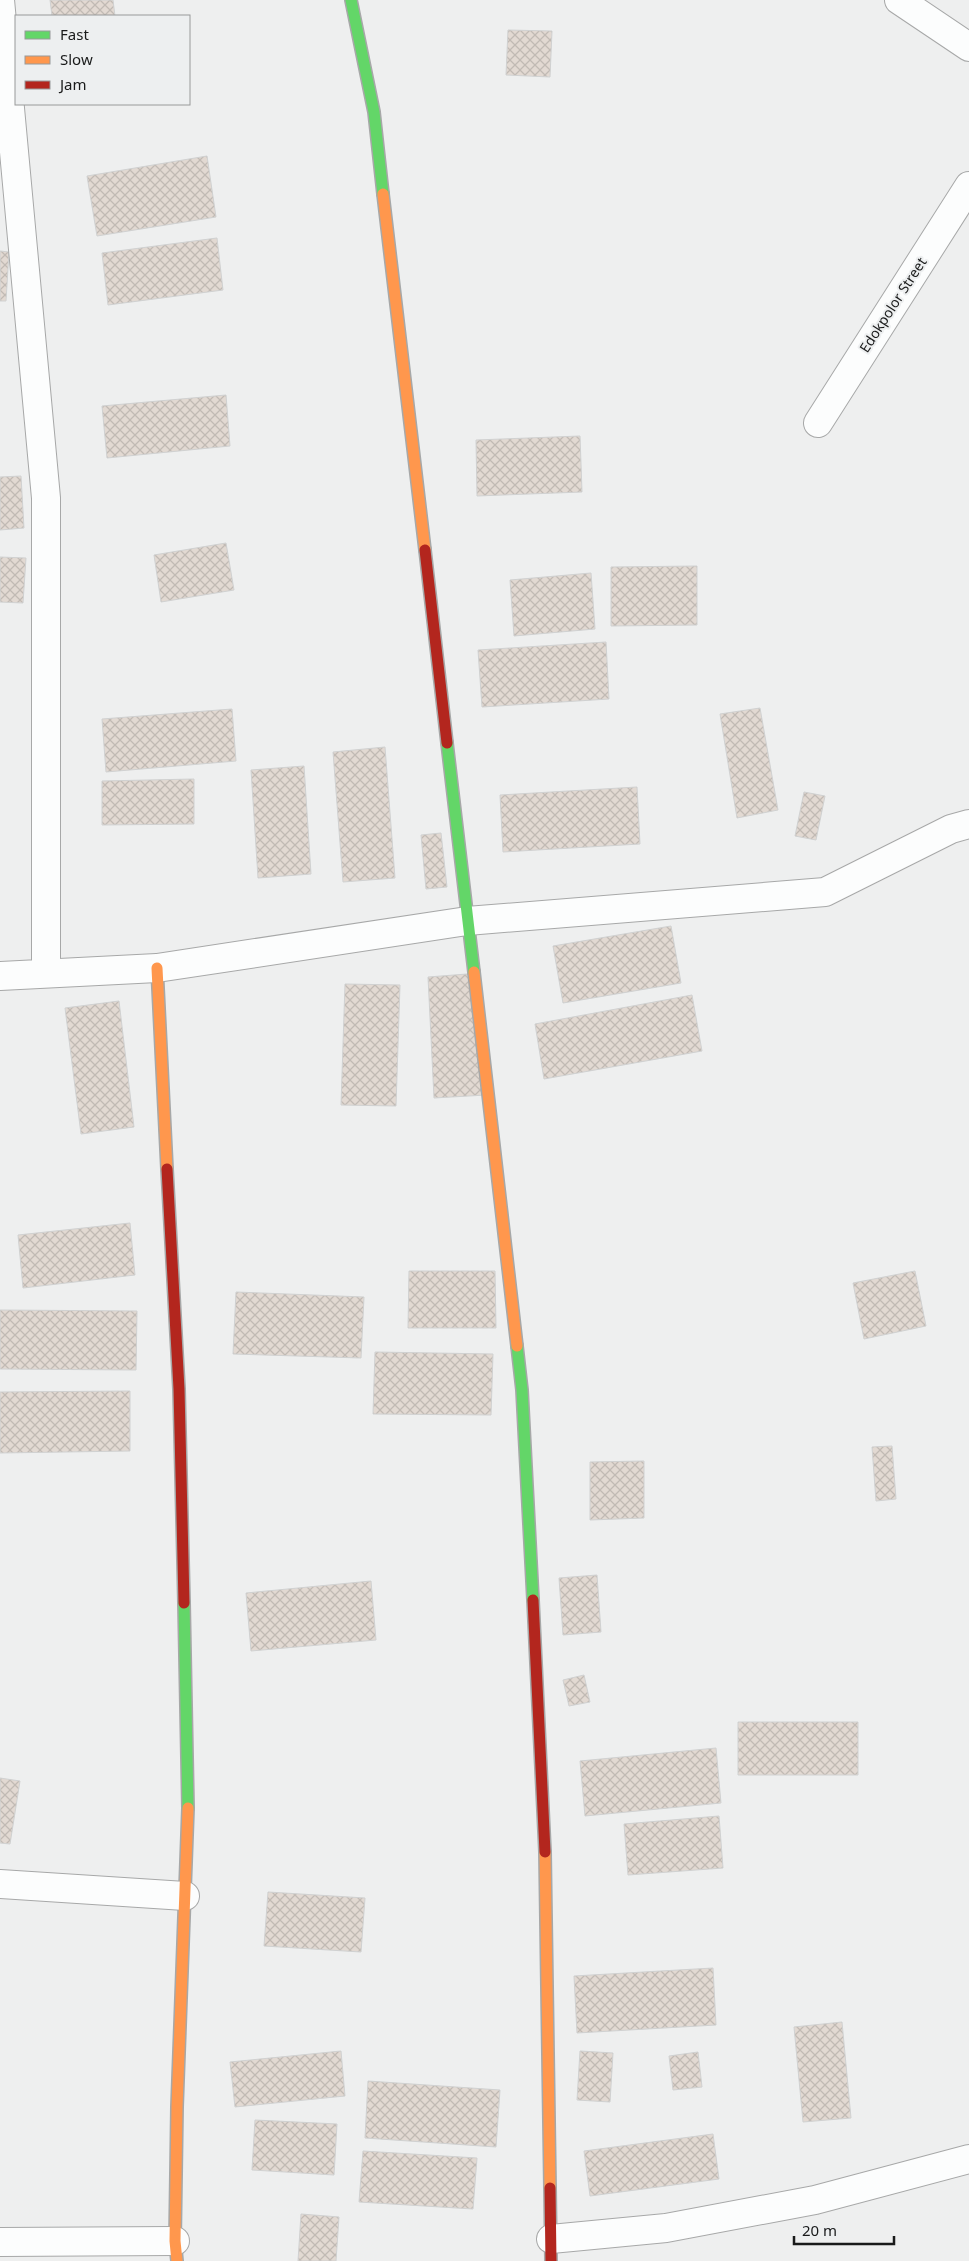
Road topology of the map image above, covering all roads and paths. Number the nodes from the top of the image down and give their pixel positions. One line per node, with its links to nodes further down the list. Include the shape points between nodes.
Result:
1 (0, 0): 10 (street, via 46,498)
2 (351, 0): 8 (street, via 374,112)
3 (899, 0): 4 (street)
4 (969, 47)
5 (969, 186): 6 (street, Edokpolor Street)
6 (818, 423)
7 (969, 824): 8 (street, via 951,829 824,892)
8 (467, 920): 9 (street); 16 (street, via 522,1390 545,1841)
9 (157, 968): 10 (street); 13 (street, via 179,1389 189,1780)
10 (46, 972): 11 (street)
11 (0, 976)
12 (0, 1884): 13 (street)
13 (185, 1896): 17 (street)
14 (969, 2159): 16 (street, via 815,2200)
15 (0, 2242): 17 (street)
16 (551, 2250)
17 (176, 2251)

